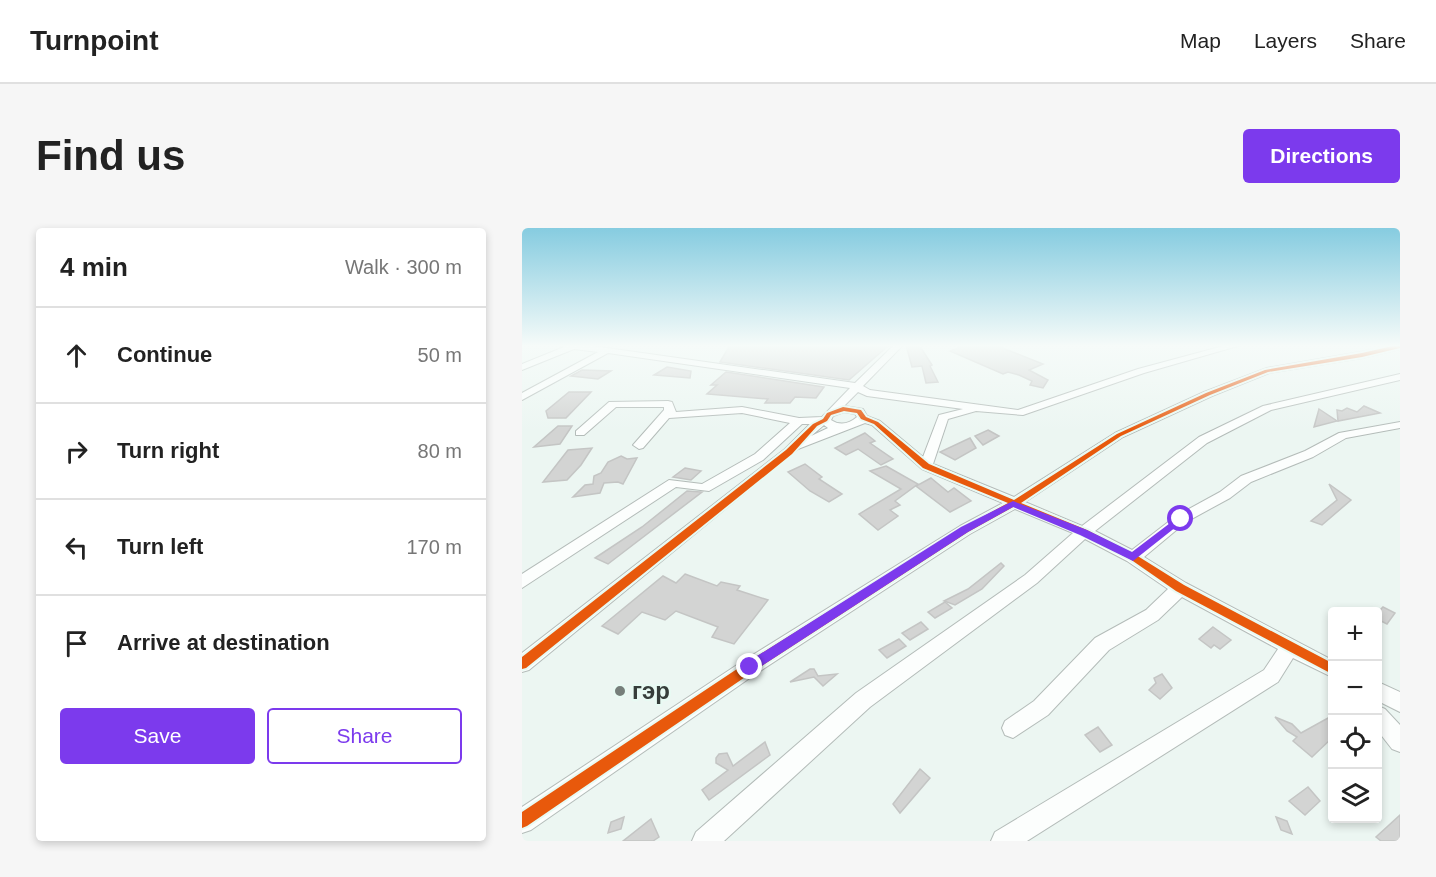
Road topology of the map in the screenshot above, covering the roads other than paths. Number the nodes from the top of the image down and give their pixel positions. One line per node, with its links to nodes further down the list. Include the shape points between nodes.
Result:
1 (565, 374): 8 (street)
2 (758, 374): 7 (street)
3 (869, 374): 7 (street)
4 (1133, 374): 9 (street, via 1019,413)
5 (1260, 374): 22 (street, via 1119,435)
6 (1400, 377): 23 (street, via 1268,408 1203,441)
7 (854, 388): 9 (street); 11 (street); 12 (street)
8 (522, 397)
9 (980, 408): 19 (street, via 943,417)
10 (670, 410): 13 (street, via 672,416 742,410); 16 (street, via 668,404 613,404); 17 (street)
11 (829, 416): 12 (street); 13 (street); 15 (street, via 829,425); 18 (street)
12 (858, 417): 15 (street); 19 (street, via 886,431)
13 (799, 421): 20 (street, via 759,457)
14 (1400, 425): 24 (street, via 1343,435 1309,454 1246,479 1181,519)
15 (839, 427): 18 (street)
16 (580, 433)
17 (639, 445)
18 (789, 452): 21 (street)
19 (926, 466): 22 (street)
20 (729, 474): 21 (street); 25 (street, via 704,488 674,483)
21 (752, 481): 28 (street)
22 (1013, 504): 23 (street); 33 (street, via 965,530 750,667)
23 (1084, 532): 24 (street); 34 (street, via 1031,579 863,700)
24 (1133, 557): 26 (street)
25 (522, 582)
26 (1180, 588): 27 (street); 31 (street, via 1152,615 1102,644 1041,708)
27 (1290, 646): 29 (street); 35 (street, via 1271,676)
28 (522, 664)
29 (1328, 667)
30 (1382, 721): 32 (street)
31 (1013, 728)
32 (1400, 741)
33 (522, 821)
34 (705, 841)
35 (1004, 841)

